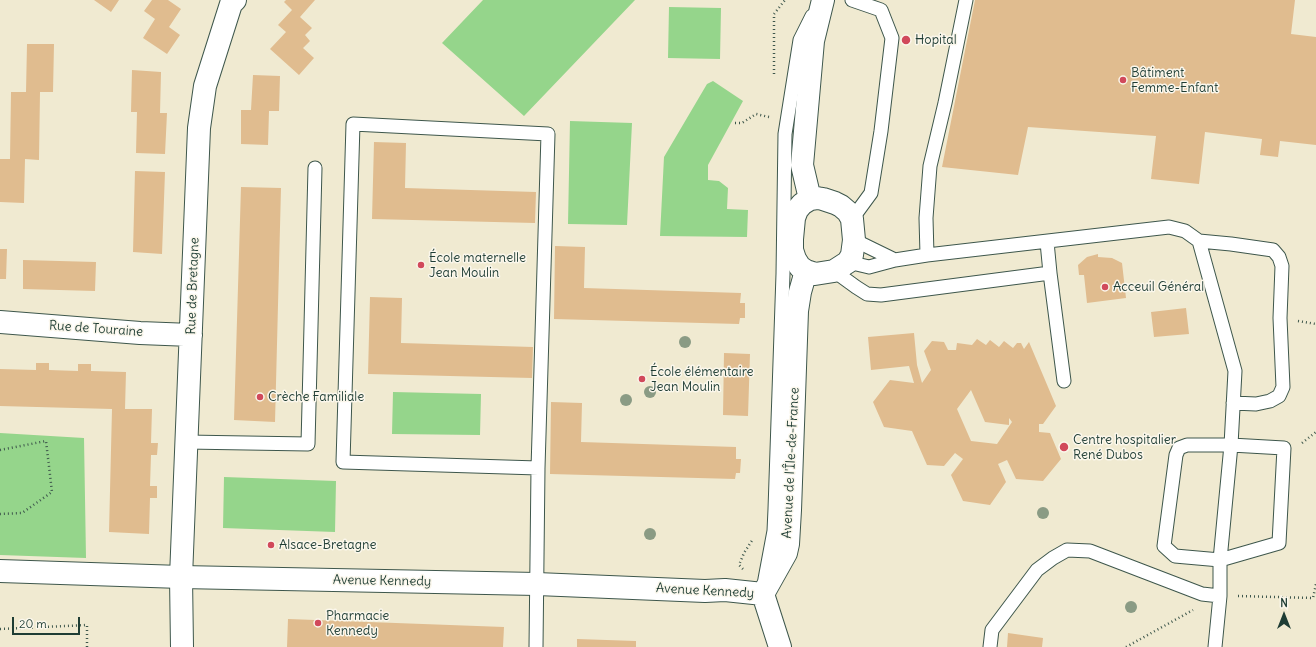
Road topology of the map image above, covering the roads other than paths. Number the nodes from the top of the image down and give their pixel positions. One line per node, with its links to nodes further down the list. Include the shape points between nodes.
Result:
1 (821, 0): 6 (street, via 813,41 802,165); 15 (lane, via 800,40 785,134)
2 (852, 0): 7 (lane, via 881,10 892,38 871,193)
3 (966, 0): 11 (lane, via 930,166 926,218)
4 (230, 1): 18 (street, Rue de Bretagne, via 205,86 199,128)
5 (314, 168): 21 (lane, via 308,444)
6 (810, 200): 7 (street, via 823,199 835,202); 16 (street, via 797,210 792,229 792,250 800,267)
7 (852, 219): 8 (street)
8 (854, 240): 12 (lane); 13 (street, via 852,256)
9 (1199, 241): 10 (lane, via 1185,231 1169,227); 20 (lane, via 1235,370); 20 (lane, via 1273,250 1282,266 1280,318 1283,386 1279,396 1270,401 1256,404)
10 (1047, 242): 11 (lane); 14 (lane)
11 (928, 256): 12 (lane)
12 (895, 260): 13 (lane, via 869,267)
13 (841, 266): 14 (lane, via 856,288 867,294 881,295); 16 (street, via 815,274)
14 (1050, 273): 19 (lane)
15 (783, 274): 16 (lane); 28 (lane, via 774,524)
16 (803, 282): 28 (street, Avenue de l'Île-de-France, via 797,312 788,544 786,553)
17 (0, 322): 18 (street, Rue de Touraine)
18 (191, 335): 21 (street, Rue de Bretagne)
19 (1064, 381)
20 (1233, 403): 22 (lane)
21 (186, 442): 26 (street, Rue de Bretagne)
22 (1231, 445): 24 (lane); 24 (lane, via 1284,448 1279,543); 24 (lane, via 1187,445 1179,448 1164,546 1175,556)
23 (538, 468): 23 (lane, via 548,134 353,124 343,462); 27 (lane)
24 (1220, 560): 29 (lane)
25 (0, 571): 26 (street, Avenue Kennedy)
26 (181, 577): 27 (street, Avenue Kennedy); 30 (street, Rue de Bretagne)
27 (537, 584): 28 (street, Avenue Kennedy, via 725,590); 31 (lane)
28 (763, 594): 32 (street)
29 (1220, 596): 33 (lane, via 1202,594 1090,551 1067,550 1037,570 992,630); 34 (lane)
30 (182, 647)
31 (536, 647)
32 (780, 647)
33 (990, 647)
34 (1215, 647)

